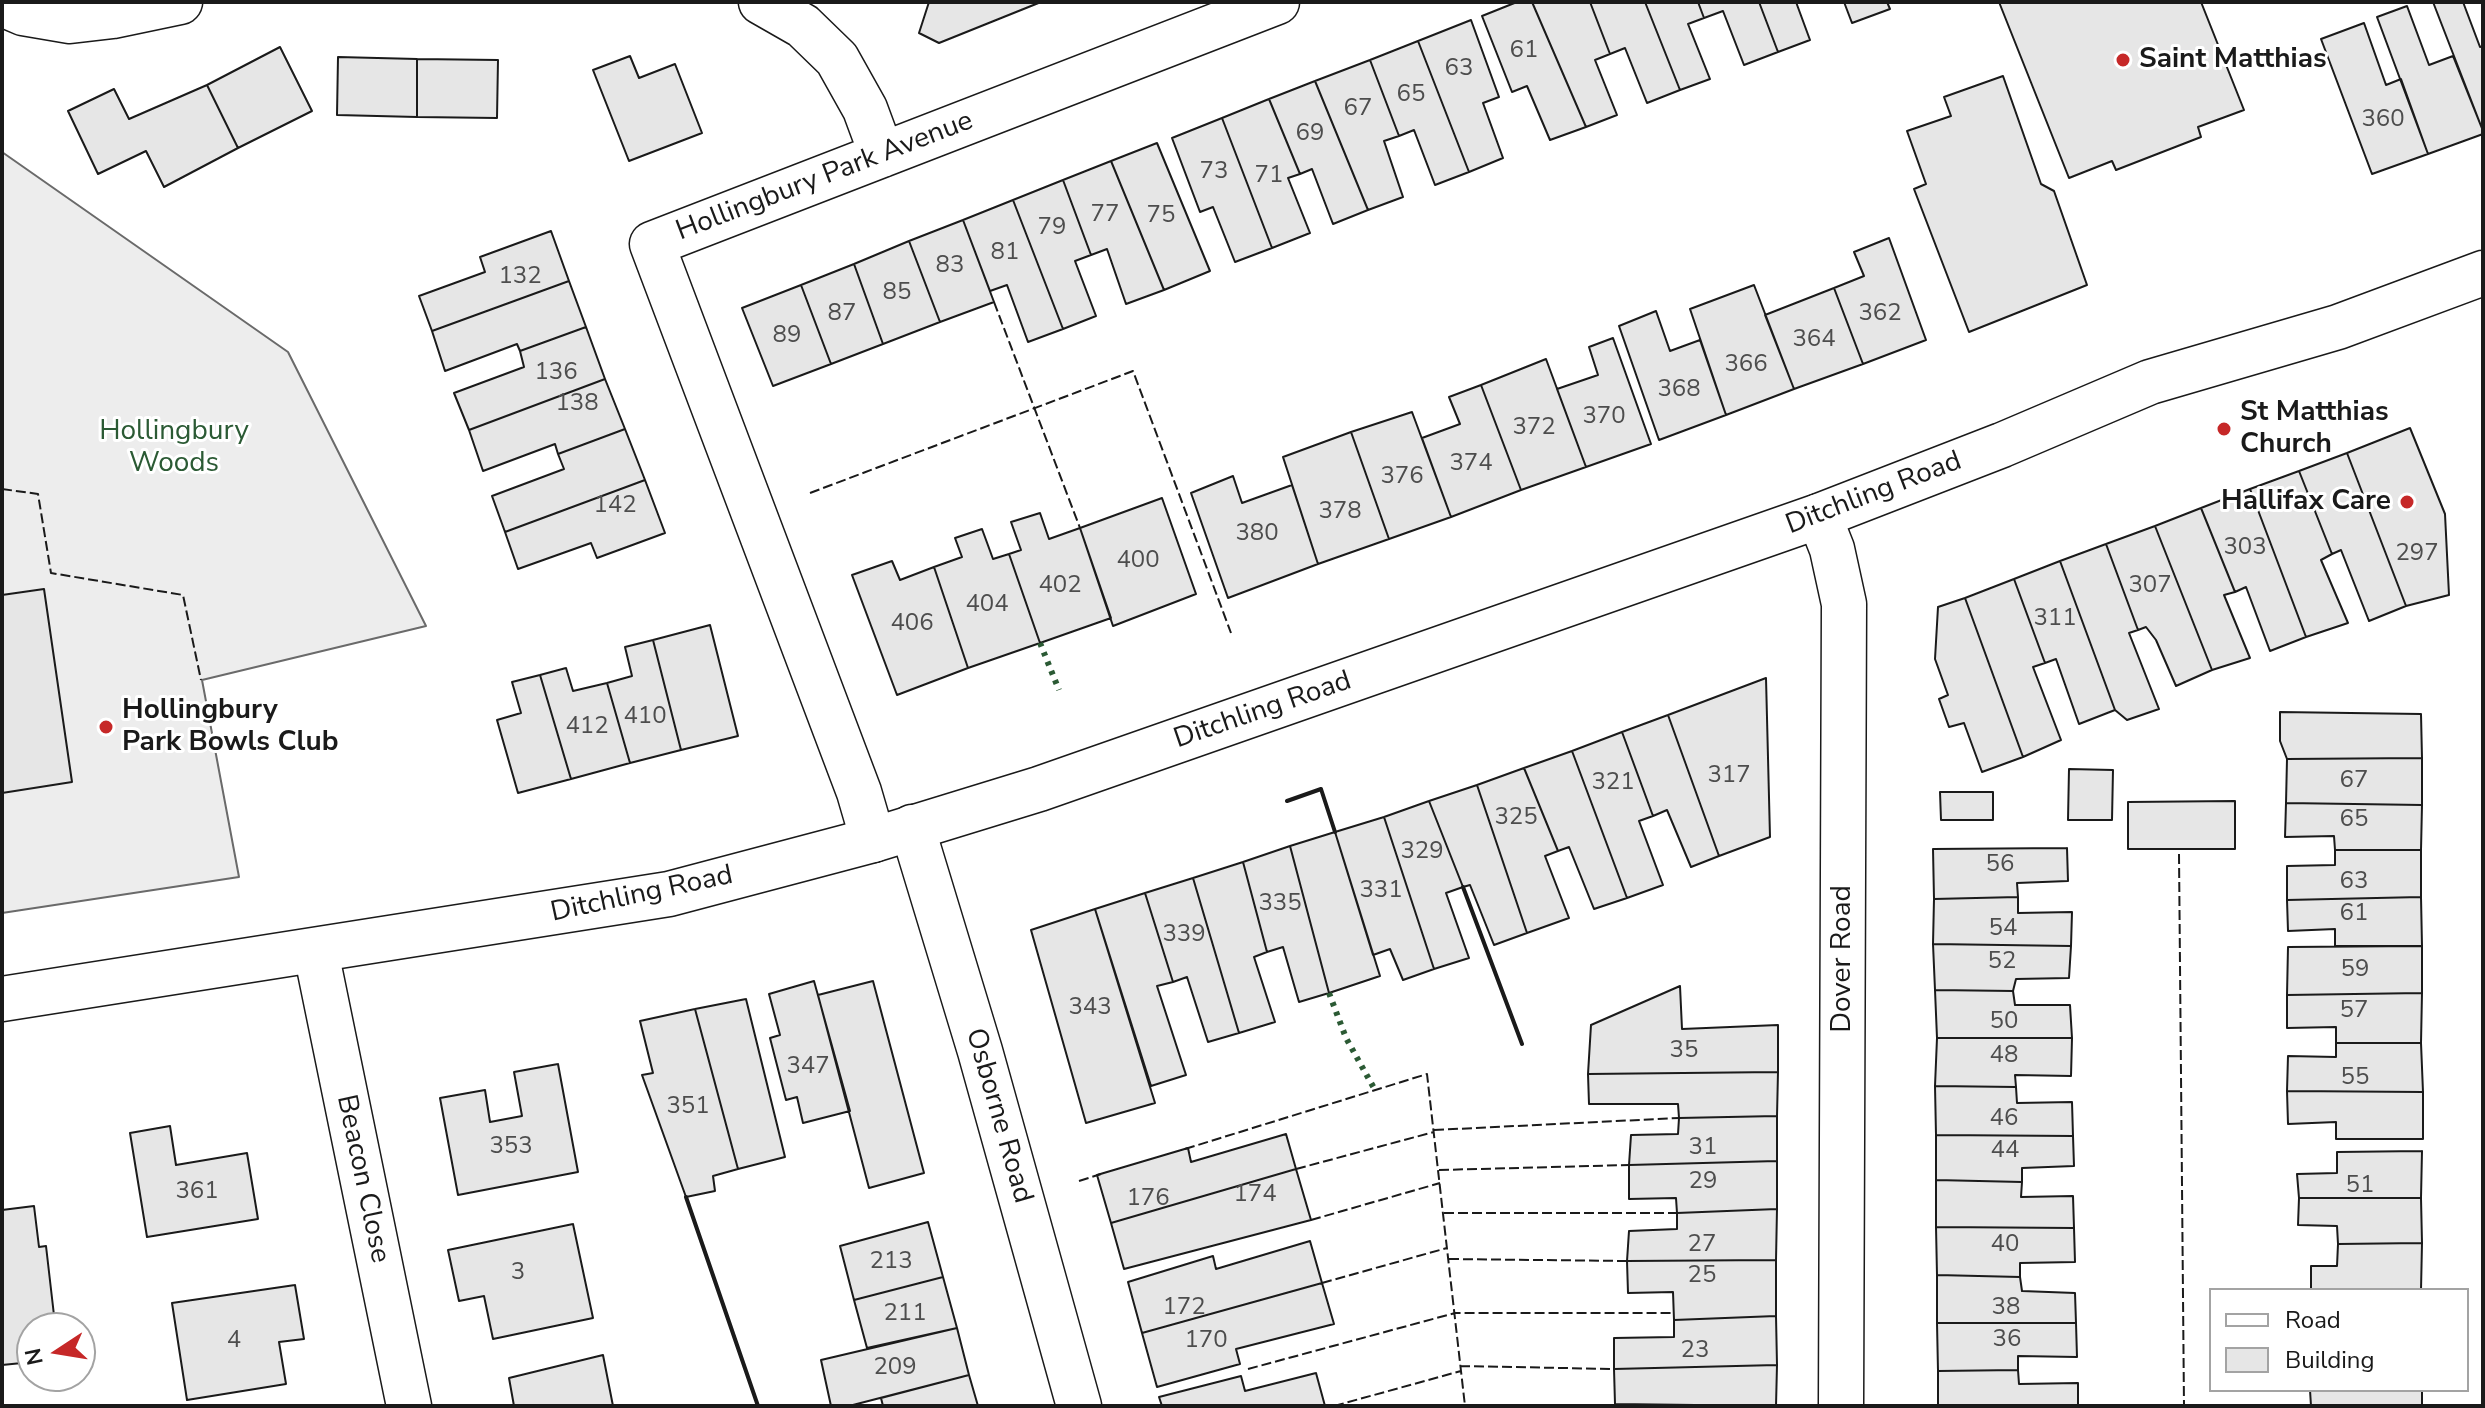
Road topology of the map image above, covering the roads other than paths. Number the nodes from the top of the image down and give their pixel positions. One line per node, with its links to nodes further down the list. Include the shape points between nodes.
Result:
1 (180, 2): 4 (street, via 70,21)
2 (761, 2): 5 (street, via 803,26 837,59 865,109)
3 (1277, 2): 5 (street, Hollingbury Park Avenue)
4 (2, 4)
5 (882, 155): 8 (street, Hollingbury Park Avenue, via 652,244 859,792)
6 (2483, 273): 7 (street, Ditchling Road, via 2338,327 2150,382)
7 (1819, 516): 8 (street, Ditchling Road, via 1039,789); 13 (street, Dover Road, via 1844,604)
8 (893, 833): 9 (street, Ditchling Road, via 669,894); 12 (street, Osborne Road, via 980,1051)
9 (316, 952): 10 (street, Ditchling Road); 11 (street, Beacon Close)
10 (2, 999)
11 (409, 1406)
12 (1079, 1406)
13 (1841, 1406)

